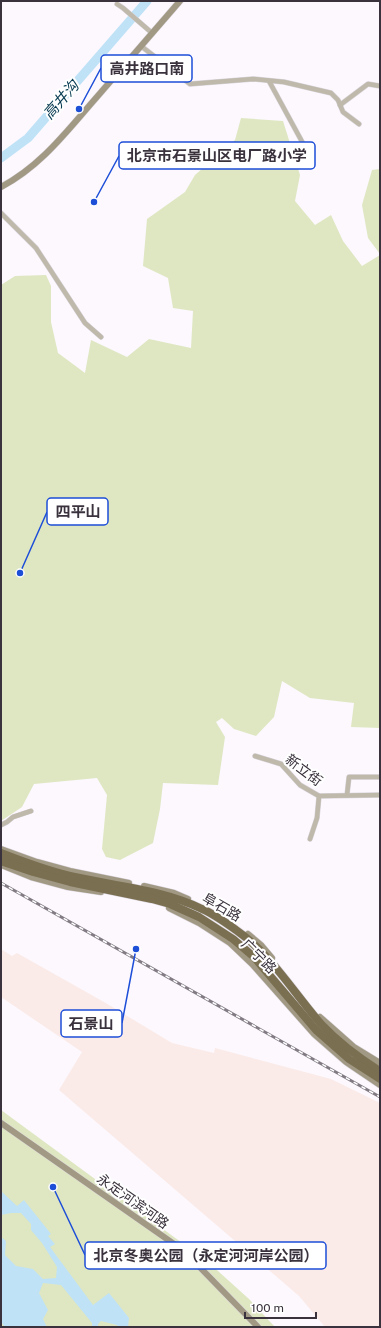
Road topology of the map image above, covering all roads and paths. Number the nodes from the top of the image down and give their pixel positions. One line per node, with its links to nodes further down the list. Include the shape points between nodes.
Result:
1 (180, 1): 3 (street)
2 (117, 4): 3 (street)
3 (152, 33): 4 (street)
4 (141, 46): 5 (street, via 190,84 253,79); 10 (street, via 42,159)
5 (269, 81): 7 (street, via 331,93); 9 (street)
6 (380, 86): 7 (street, via 368,84)
7 (340, 105): 8 (street, via 343,112)
8 (359, 124)
9 (312, 160)
10 (1, 187)
11 (1, 213): 12 (street, via 36,248 85,323)
12 (101, 337)
13 (255, 756): 16 (street, 新立街, via 281,764 300,784)
14 (380, 777): 17 (street, via 349,777)
15 (380, 795): 17 (street)
16 (319, 796): 17 (street); 20 (street, 新立街, via 317,818)
17 (347, 796)
18 (32, 811): 19 (street, via 12,817)
19 (1, 825)
20 (310, 839)
21 (1, 849): 25 (street, 广宁路, via 70,871 174,893 204,906 261,944 323,1021 354,1047)
22 (1, 853): 26 (highway, 阜石路, via 70,876 166,895 203,909 259,948 322,1024 351,1052)
23 (1, 861): 27 (highway, 阜石路, via 70,882 170,904 199,917 233,938 254,957 316,1030 349,1059)
24 (1, 866): 28 (street, 广宁路, via 68,887 155,903 199,923 230,943 252,964 324,1044)
25 (380, 1063)
26 (380, 1071)
27 (380, 1079)
28 (380, 1084)
29 (1, 1123): 30 (street, 永定河滨河路, via 184,1251)
30 (258, 1327)

